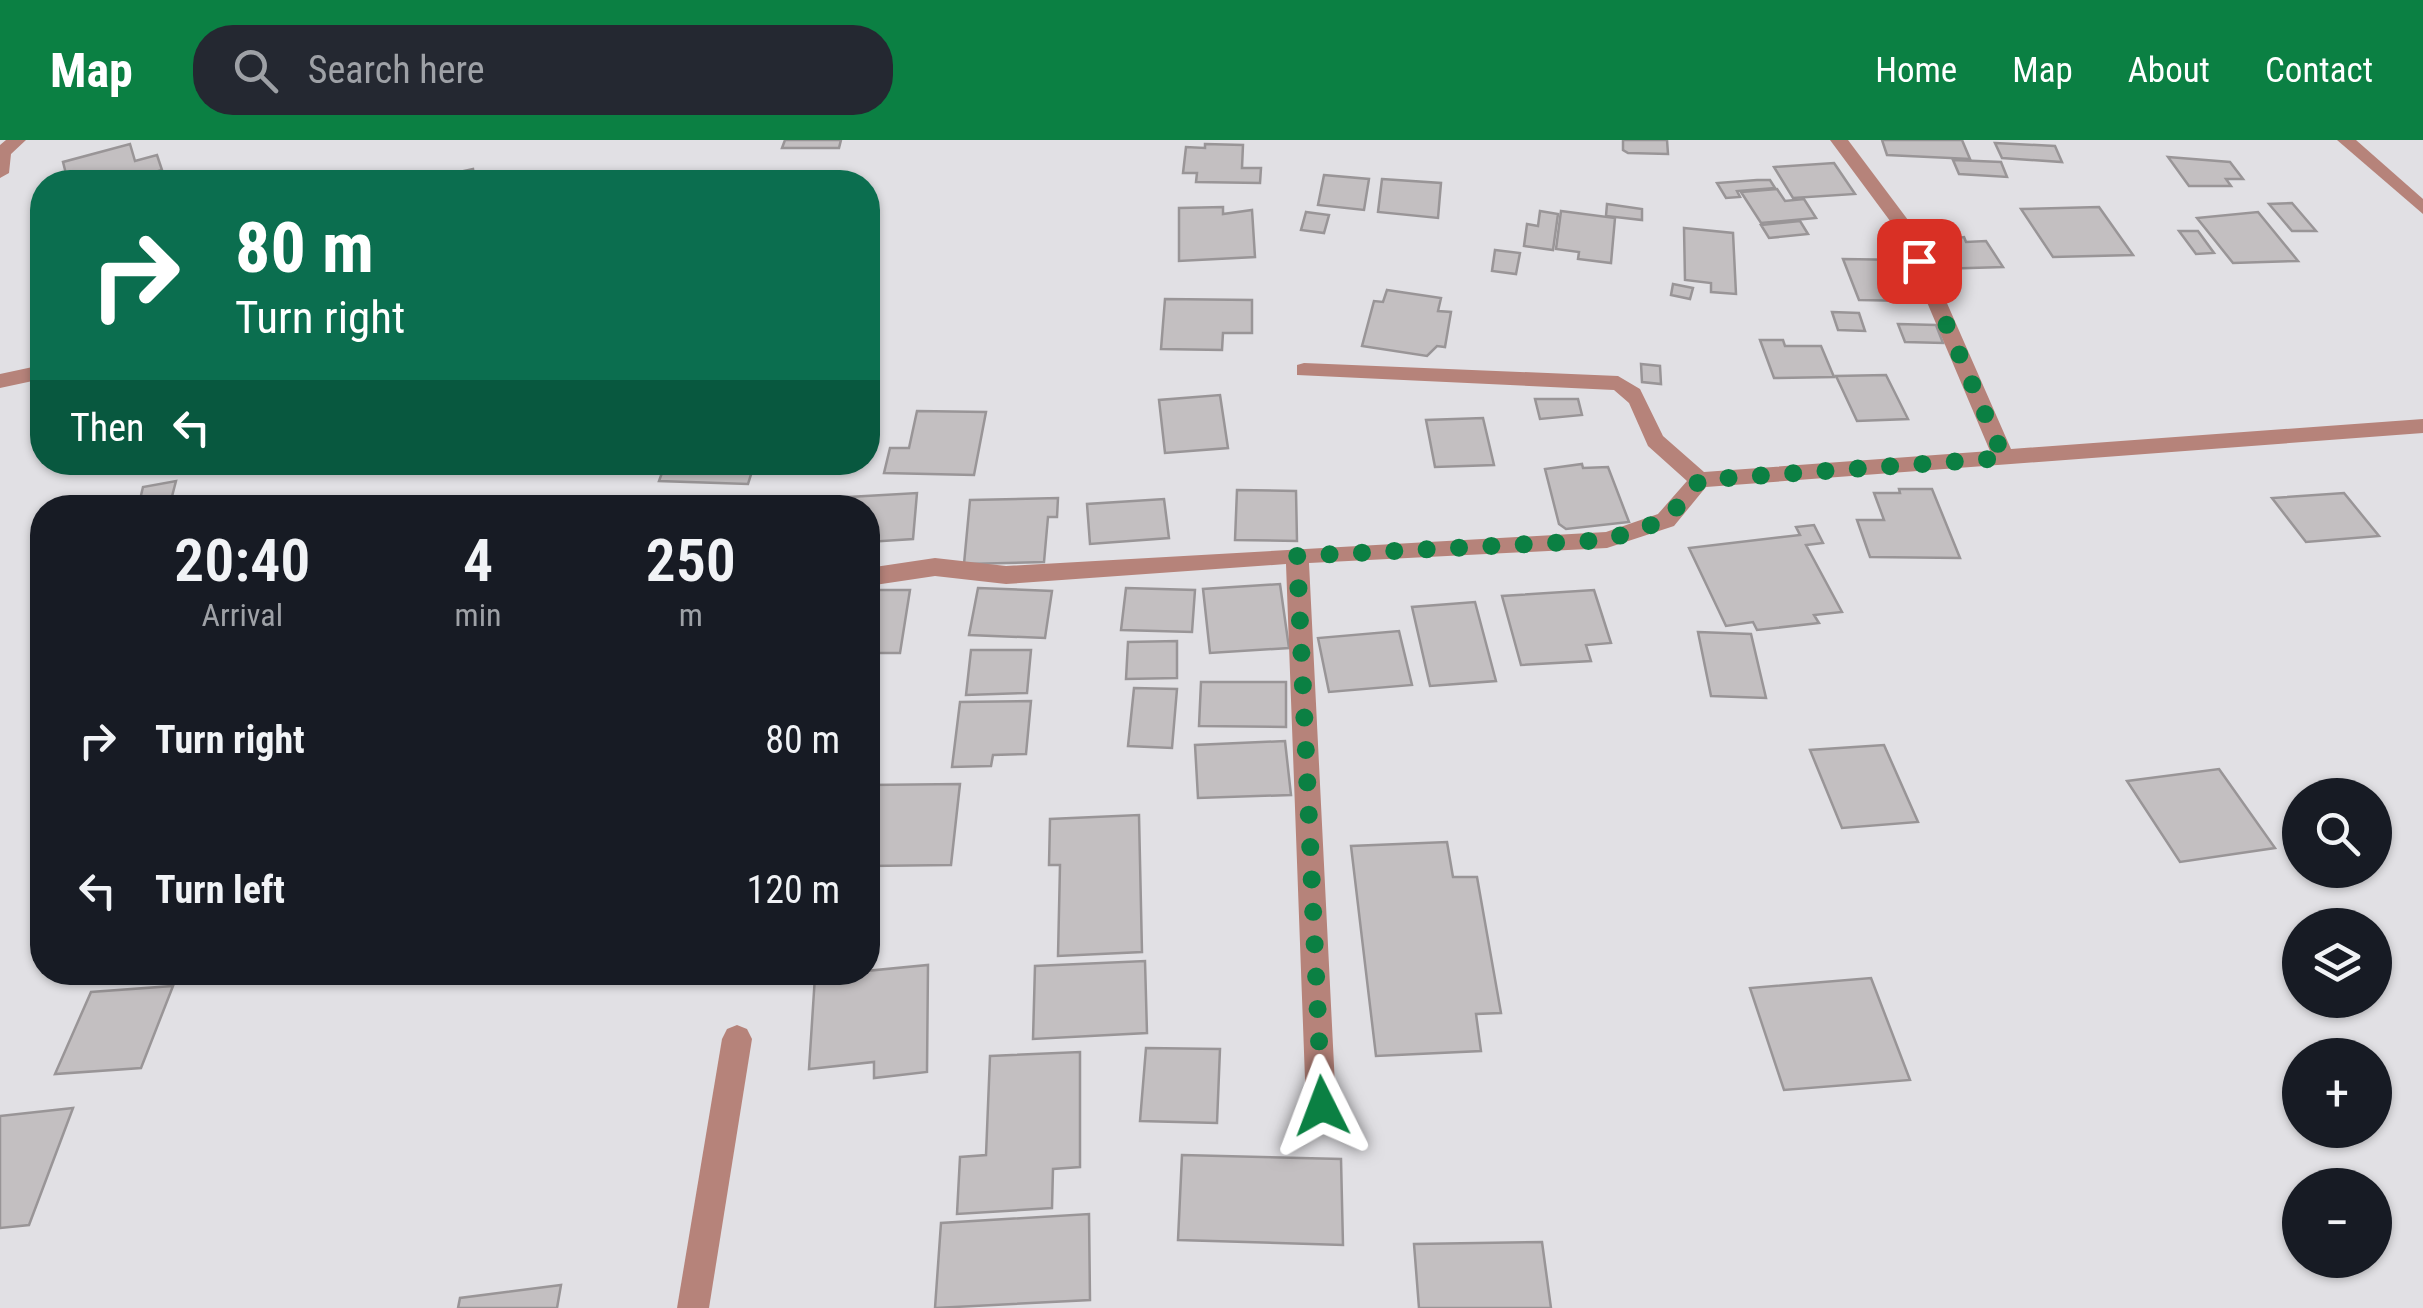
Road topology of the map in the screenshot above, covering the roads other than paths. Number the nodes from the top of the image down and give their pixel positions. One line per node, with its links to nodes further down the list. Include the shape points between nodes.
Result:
1 (1839, 140): 10 (street, via 1905,228)
2 (2346, 140): 5 (street)
3 (6, 148): 4 (street)
4 (0, 172)
5 (2423, 209)
6 (1304, 370): 11 (street, via 1618,383 1645,407 1653,438)
7 (30, 375): 8 (street)
8 (0, 381)
9 (2423, 426): 10 (street)
10 (2004, 458): 11 (street)
11 (1700, 480): 12 (street, via 1666,520 1607,540)
12 (1297, 556): 13 (street, via 1006,575 935,567); 15 (street)
13 (880, 574)
14 (738, 1040): 16 (street)
15 (1322, 1106)
16 (693, 1308)

